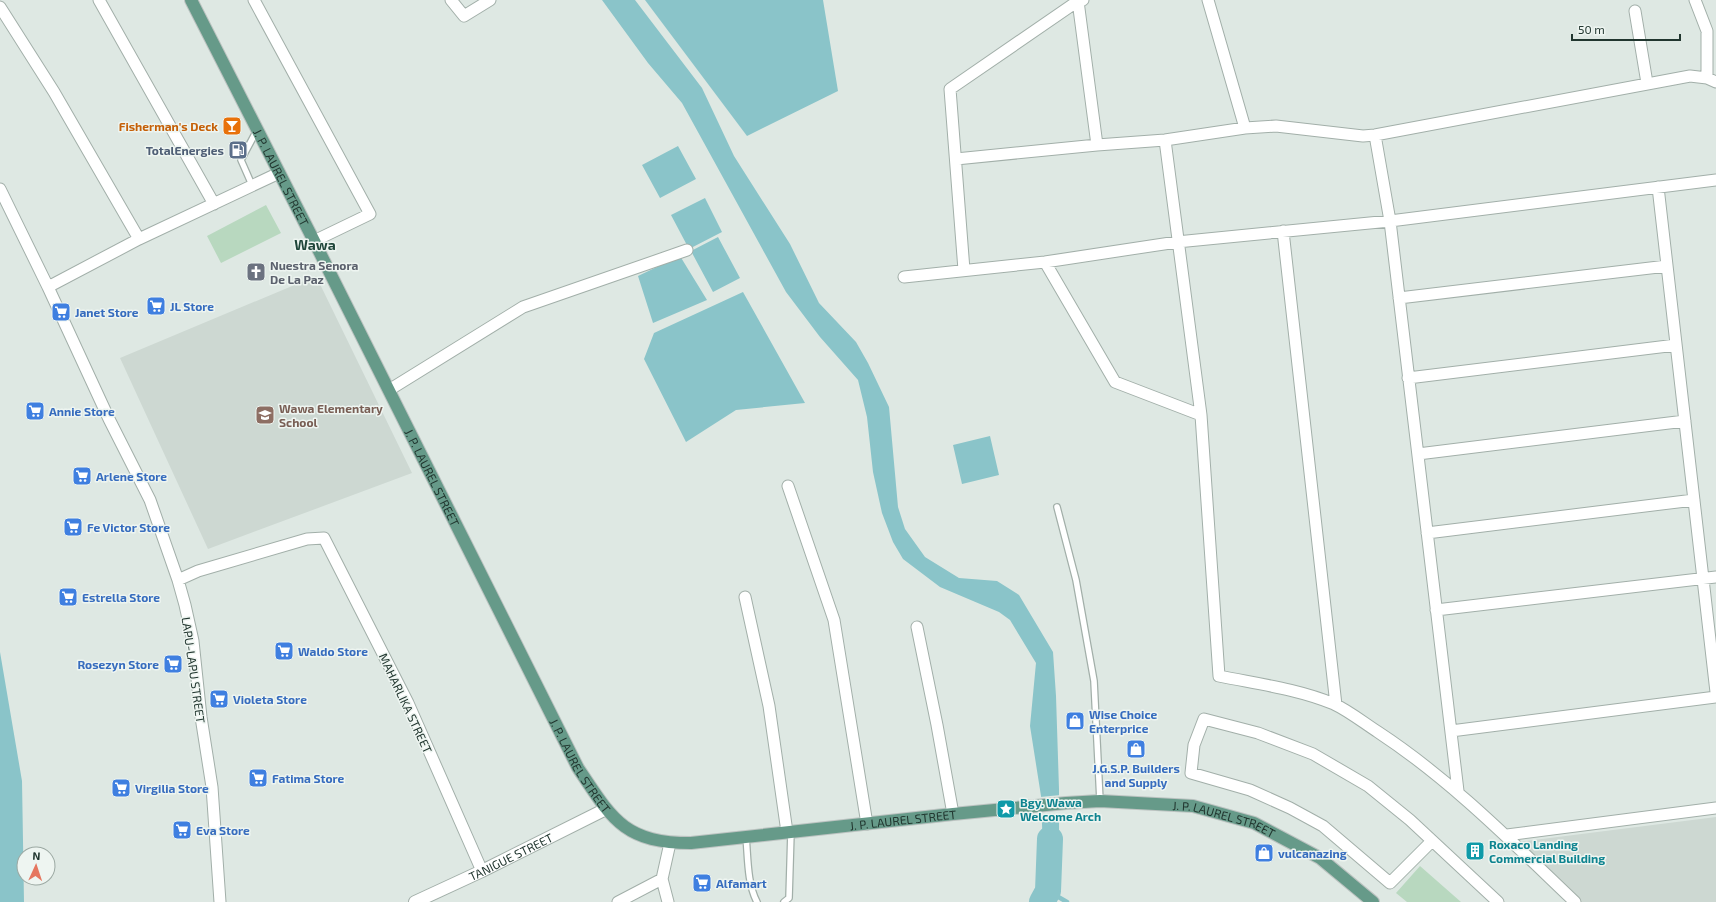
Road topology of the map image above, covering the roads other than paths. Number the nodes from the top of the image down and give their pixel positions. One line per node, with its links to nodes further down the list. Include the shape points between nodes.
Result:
1 (99, 0): 24 (street)
2 (191, 0): 14 (main road, J. P. LAUREL STREET)
3 (254, 0): 28 (street, via 370,214)
4 (451, 0): 5 (street, via 464,16)
5 (490, 0)
6 (1081, 0): 17 (street); 18 (street, via 950,89)
7 (1208, 0): 13 (street)
8 (1696, 0): 11 (street, via 1707,31)
9 (0, 7): 27 (street, via 54,92)
10 (1635, 11): 12 (street)
11 (1711, 80): 12 (street, via 1690,76)
12 (1647, 83): 15 (street)
13 (1245, 128): 15 (street, via 1276,126 1363,136); 16 (street)
14 (257, 129): 19 (main road, J. P. LAUREL STREET); 21 (lane, via 241,160)
15 (1375, 135): 25 (street)
16 (1165, 140): 17 (street); 29 (street)
17 (1097, 145): 18 (street)
18 (956, 159): 33 (street)
19 (279, 173): 21 (street); 28 (main road, J. P. LAUREL STREET)
20 (1716, 180): 22 (street)
21 (252, 185): 24 (street)
22 (1658, 187): 25 (street); 32 (street)
23 (0, 189): 35 (street, LAPU-LAPU STREET)
24 (214, 204): 27 (street)
25 (1390, 221): 26 (street); 36 (street)
26 (1283, 231): 29 (street); 55 (street)
27 (139, 239): 35 (street)
28 (314, 241): 39 (main road, J. P. LAUREL STREET)
29 (1177, 242): 31 (street); 40 (street)
30 (687, 250): 39 (street, via 523,307)
31 (1045, 262): 33 (street); 40 (street, via 1115,382)
32 (1667, 266): 36 (street); 37 (street)
33 (964, 270): 34 (street)
34 (904, 276)
35 (48, 287): 49 (street, LAPU-LAPU STREET, via 150,500)
36 (1399, 298): 38 (street)
37 (1676, 345): 38 (street); 41 (street)
38 (1408, 378): 42 (street)
39 (389, 390): 60 (main road, J. P. LAUREL STREET, via 578,768)
40 (1202, 415): 55 (street, via 1219,676 1302,692)
41 (1685, 421): 42 (street); 44 (street)
42 (1418, 454): 46 (street)
43 (788, 486): 62 (street, via 834,620)
44 (1694, 500): 46 (street); 48 (street)
45 (1057, 508): 58 (lane, via 1076,580 1094,681)
46 (1427, 533): 51 (street)
47 (1716, 577): 48 (street)
48 (1703, 579): 51 (street); 53 (street)
49 (178, 580): 68 (street, MAHARLIKA STREET, via 198,571 308,539 324,538 408,703); 70 (street, LAPU-LAPU STREET, via 192,641 212,787)
50 (745, 597): 63 (street, via 769,706)
51 (1436, 610): 56 (street)
52 (917, 626): 61 (street, via 938,725)
53 (1716, 692)
54 (1716, 697): 56 (street)
55 (1336, 705): 57 (street, via 1409,752)
56 (1451, 731): 57 (street)
57 (1458, 791): 64 (street)
58 (1100, 801): 61 (main road, J. P. LAUREL STREET); 76 (main road, J. P. LAUREL STREET, via 1193,806 1254,822 1320,858)
59 (1716, 808): 64 (street)
60 (606, 809): 67 (main road, J. P. LAUREL STREET, via 623,827 652,840); 68 (street, TANIGUE STREET)
61 (953, 814): 62 (main road, J. P. LAUREL STREET)
62 (867, 824): 63 (main road, J. P. LAUREL STREET)
63 (789, 832): 65 (main road, J. P. LAUREL STREET); 75 (lane, via 788,898)
64 (1507, 835): 78 (street)
65 (746, 837): 67 (main road, J. P. LAUREL STREET); 74 (lane, via 751,880)
66 (1432, 841): 66 (street, via 1390,883 1323,826 1250,790 1191,773 1194,744 1204,719 1258,733 1313,754 1368,786); 77 (street)
67 (670, 843): 69 (street)
68 (482, 871): 71 (street, TANIGUE STREET)
69 (662, 879): 72 (street); 73 (street)
70 (220, 902)
71 (414, 902)
72 (618, 902)
73 (668, 902)
74 (757, 902)
75 (784, 902)
76 (1373, 902)
77 (1498, 902)
78 (1576, 902)

